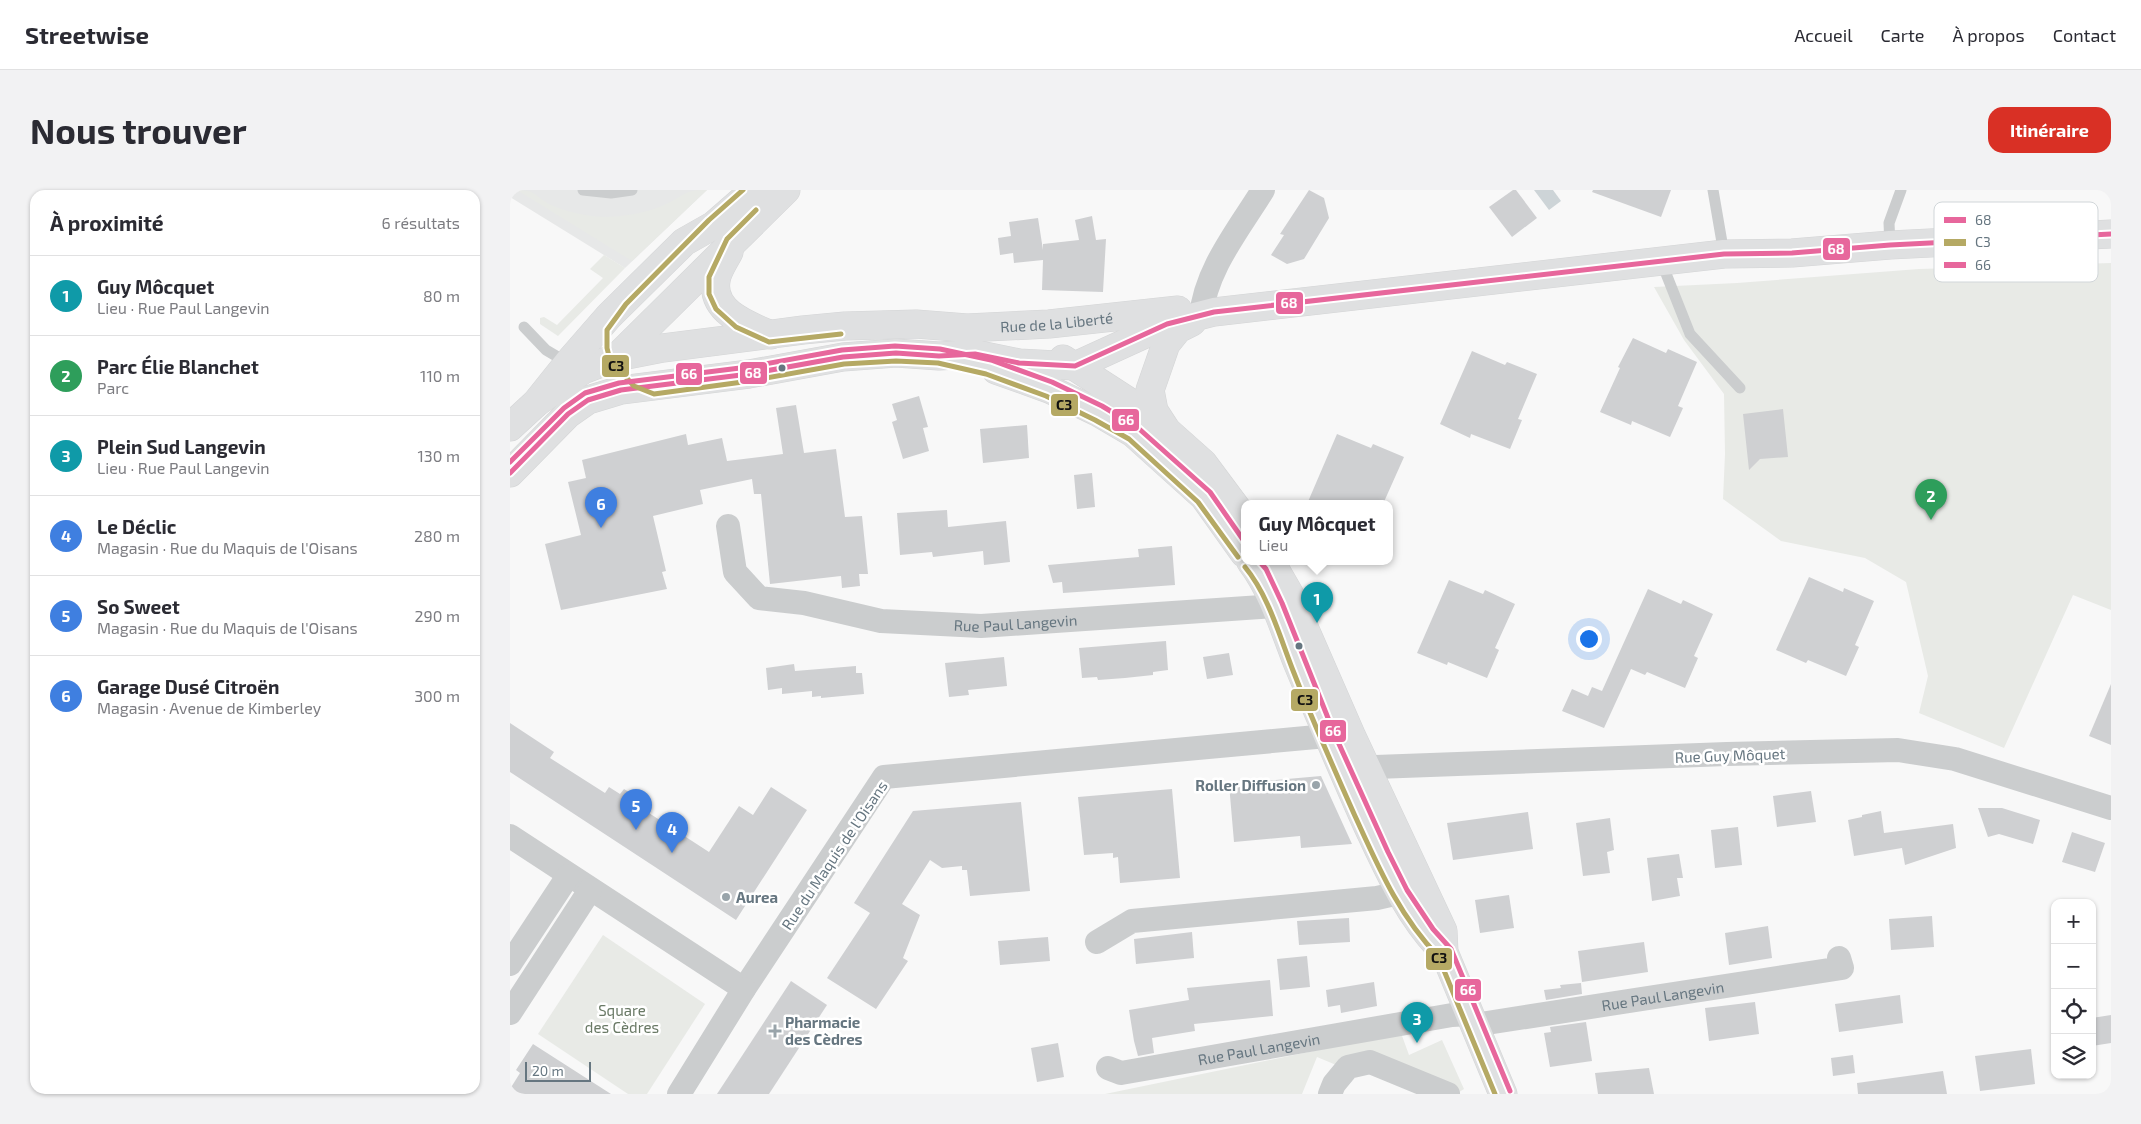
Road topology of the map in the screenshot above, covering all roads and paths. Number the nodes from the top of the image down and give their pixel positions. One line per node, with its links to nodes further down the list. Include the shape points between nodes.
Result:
1 (582, 190): 2 (lane, via 611,193)
2 (632, 190)
3 (754, 190): 8 (street)
4 (786, 190): 8 (street)
5 (1263, 190): 15 (street, via 1214,271)
6 (1713, 190): 13 (lane)
7 (1901, 190): 12 (lane, via 1888,223)
8 (724, 234): 19 (street, via 716,293 722,305 740,321); 21 (street, via 631,309 614,334); 22 (street, via 684,242 613,312)
9 (2111, 234): 10 (street, Rue de la Liberté)
10 (2098, 235)
11 (1934, 243): 12 (street, Rue de la Liberté)
12 (1890, 245): 13 (street, Rue de la Liberté, via 1792,253)
13 (1724, 254): 14 (street, Rue de la Liberté)
14 (1661, 261): 15 (street, Rue de la Liberté); 25 (lane, via 1690,334)
15 (1206, 312): 16 (street, Rue de la Liberté); 23 (street, Rue de la Liberté, via 1167,324); 29 (street, Rue de la Liberté, via 1178,329 1166,344 1155,374 1150,390 1154,411)
16 (1146, 314): 18 (street, Rue de la Liberté); 23 (street, Rue de la Liberté, via 1087,332 1074,356)
17 (524, 327): 22 (lane, via 546,350)
18 (967, 328): 19 (street, via 916,324 845,326); 23 (street, via 1028,344)
19 (771, 334): 21 (street)
20 (939, 356): 23 (street, Rue de la Liberté, via 975,354 1019,363); 24 (street, via 896,353 843,357); 27 (street, via 988,367 1048,389)
21 (617, 357): 24 (street, via 638,380); 26 (street, via 583,370); 30 (street)
22 (568, 363): 26 (street)
23 (1075, 366): 27 (street, Rue de la Liberté, via 1076,383 1082,396); 29 (street, via 1148,414)
24 (653, 387): 31 (street, via 621,390 588,400 568,414)
25 (1740, 388)
26 (536, 403): 28 (street)
27 (1099, 413): 34 (street, via 1133,433 1197,490)
28 (510, 427)
29 (1167, 431): 32 (street, via 1203,463)
30 (510, 457)
31 (510, 473)
32 (1241, 514)
33 (728, 526): 37 (street, Rue Paul Langevin, via 735,572 759,598 804,603 881,621 981,626)
34 (1241, 549)
35 (1253, 565): 37 (street)
36 (1272, 565): 37 (street)
37 (1282, 601): 38 (street)
38 (1340, 736): 39 (street); 48 (street, Rue du Maquis de l'Oisans, via 884,777)
39 (1354, 768): 40 (street, Rue Guy Môquet, via 1898,750 1955,759); 44 (street)
40 (2111, 808)
41 (510, 836): 42 (street)
42 (568, 876): 43 (street); 47 (street)
43 (590, 890): 48 (street); 49 (street)
44 (1412, 891): 45 (street, via 1377,898 1132,921); 50 (street, via 1426,934 1444,952)
45 (1097, 942)
46 (1839, 958): 50 (street, Rue Paul Langevin, via 1842,968)
47 (510, 964)
48 (744, 990): 52 (street)
49 (510, 1013)
50 (1472, 1020): 51 (street, Rue Paul Langevin, via 1452,1015 1120,1073); 55 (street)
51 (1108, 1068)
52 (679, 1094)
53 (1330, 1094): 54 (street, via 1348,1067 1370,1062)
54 (1448, 1094)
55 (1503, 1094)

